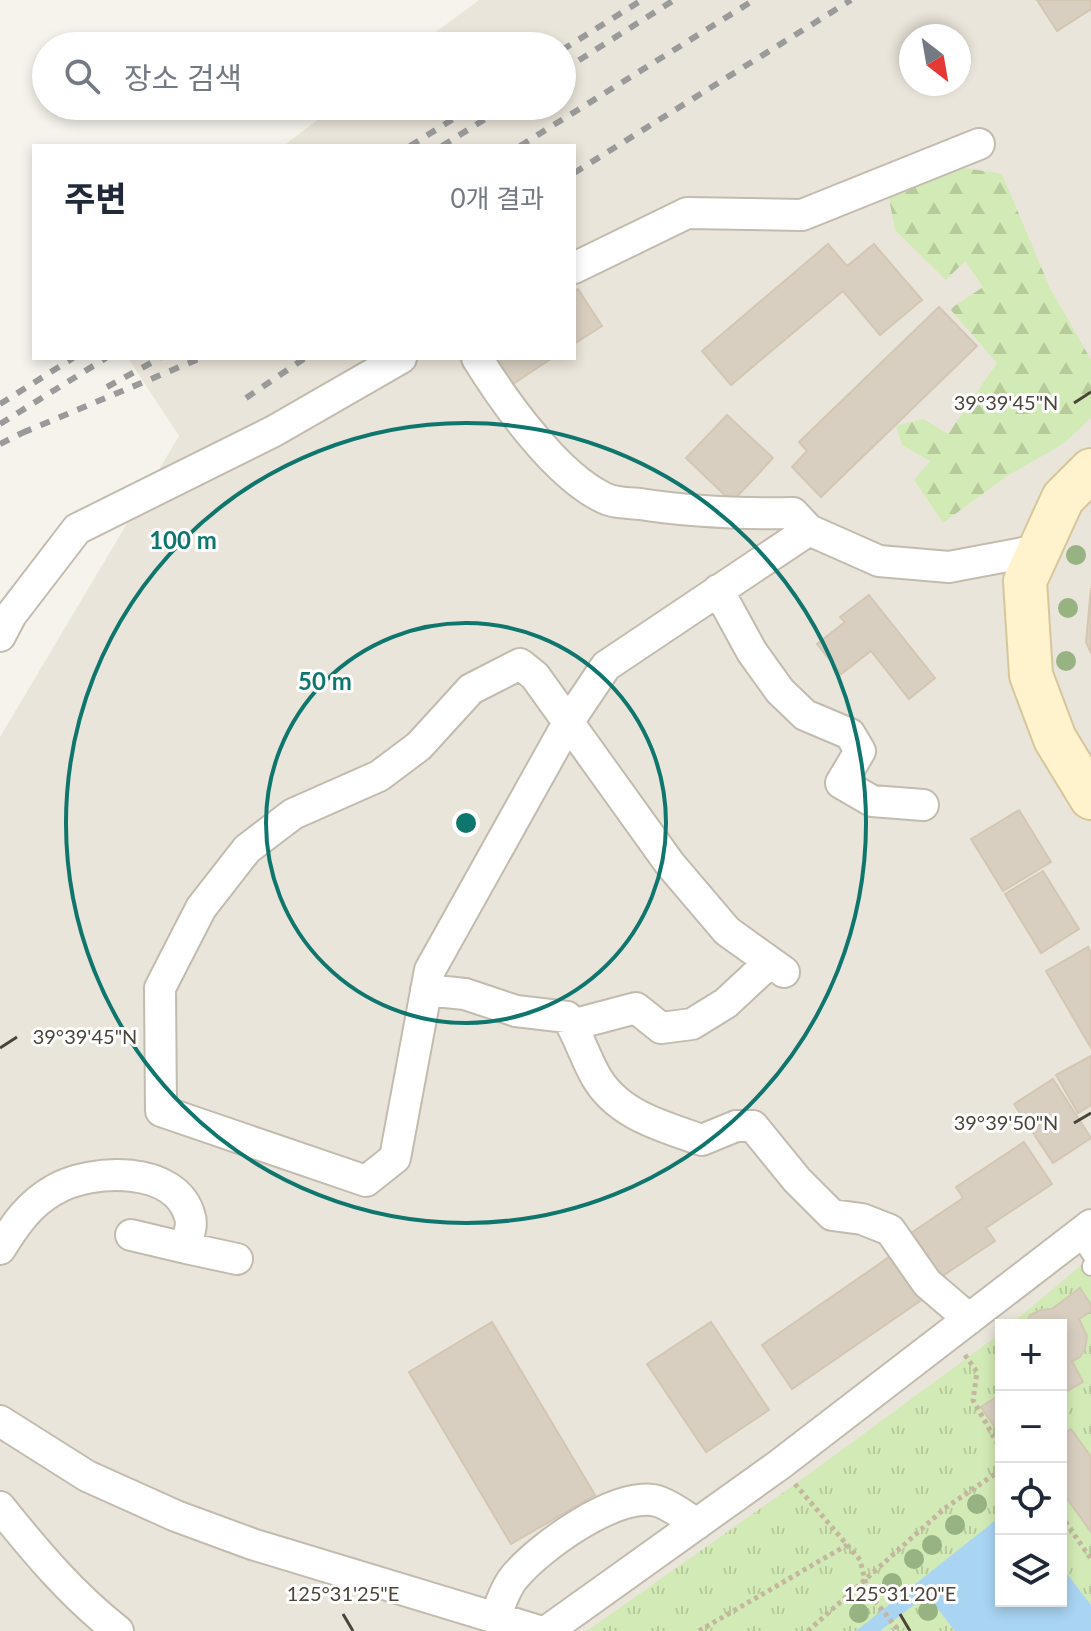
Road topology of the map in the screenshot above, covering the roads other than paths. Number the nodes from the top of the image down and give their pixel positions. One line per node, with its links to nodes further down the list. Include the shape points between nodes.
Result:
1 (979, 144): 2 (street, via 802,215 687,213)
2 (576, 267)
3 (398, 360): 9 (street, via 274,431 77,529)
4 (478, 360): 6 (street, via 553,461 607,500 737,514 793,513)
5 (1091, 470): 7 (main road, via 1063,498)
6 (809, 530): 7 (street, via 879,561 949,567); 8 (street)
7 (1039, 550): 11 (main road, via 1025,581 1031,675 1055,739)
8 (718, 590): 10 (street, via 606,666); 12 (street, via 780,691 805,715 850,734 860,751 841,783 872,801)
9 (0, 636)
10 (569, 721): 13 (street, via 430,970); 13 (street, via 520,664 471,689 419,746 379,776 293,814 247,849 201,908 160,988 161,1111 366,1181 395,1158); 14 (street, via 670,864 727,931 777,967 692,1024 661,1028 636,1008)
11 (1091, 798)
12 (923, 805)
13 (426, 990): 14 (street, via 567,1017)
14 (572, 1025): 20 (street, via 595,1076 624,1109 702,1140 736,1126 753,1126 832,1215 890,1230)
15 (131, 1235): 17 (street)
16 (1087, 1238): 20 (street)
17 (186, 1248): 18 (street, via 191,1219 166,1184 110,1175 56,1188 15,1223); 19 (street)
18 (0, 1249)
19 (237, 1259)
20 (959, 1327): 23 (street)
21 (0, 1421): 24 (street, via 87,1476 176,1516)
22 (0, 1507): 25 (street, via 50,1569)
23 (697, 1524): 24 (street, via 658,1501 628,1502 601,1512 567,1532 512,1579); 27 (street)
24 (495, 1618): 26 (street)
25 (118, 1631)
26 (539, 1631)
27 (547, 1631)

